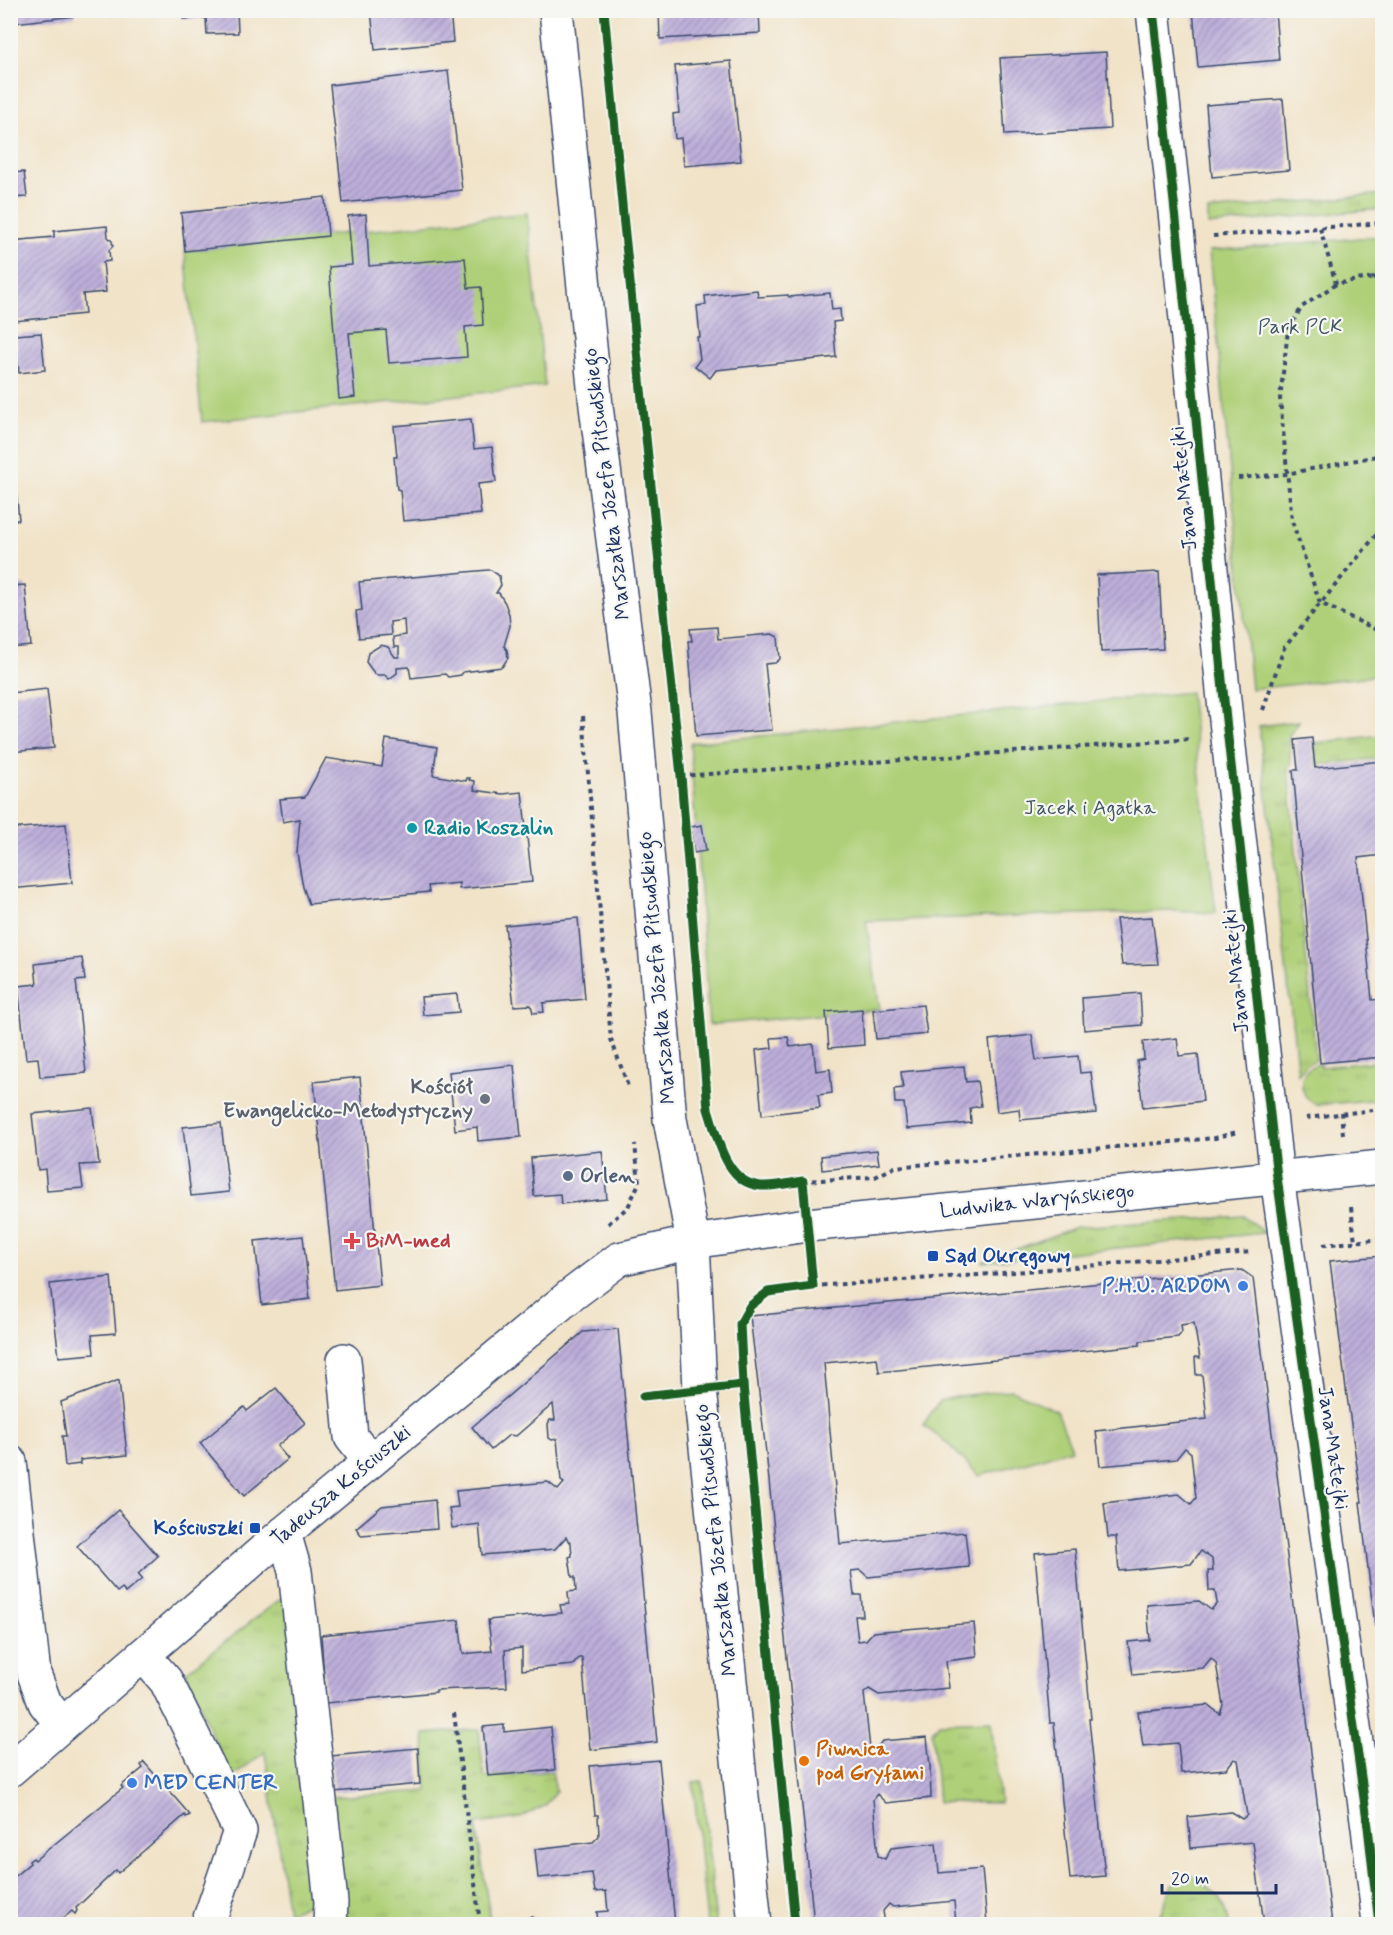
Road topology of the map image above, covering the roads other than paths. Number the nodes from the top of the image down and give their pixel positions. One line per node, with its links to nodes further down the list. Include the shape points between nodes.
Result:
1 (556, 10): 5 (street, Marszałka Józefa Piłsudskiego, via 596,406 636,723 670,1119)
2 (1153, 10): 4 (street, Jana Matejki)
3 (1383, 1167): 4 (street, Ludwika Waryńskiego)
4 (1277, 1177): 5 (street, Ludwika Waryńskiego, via 807,1225); 16 (street, Jana Matejki)
5 (693, 1242): 7 (street, Tadeusza Kościuszki, via 619,1259); 15 (street, Marszałka Józefa Piłsudskiego, via 700,1389)
6 (344, 1360): 7 (street, via 351,1437)
7 (370, 1461): 9 (street, Tadeusza Kościuszki)
8 (10, 1462): 11 (street, via 34,1674 45,1703)
9 (284, 1533): 10 (street, Tadeusza Kościuszki); 14 (street, via 296,1580 331,1902)
10 (144, 1656): 11 (street, Tadeusza Kościuszki); 13 (street, via 166,1681 240,1831)
11 (62, 1725): 12 (street, Tadeusza Kościuszki)
12 (10, 1770)
13 (208, 1924)
14 (330, 1924)
15 (754, 1924)
16 (1379, 1924)

